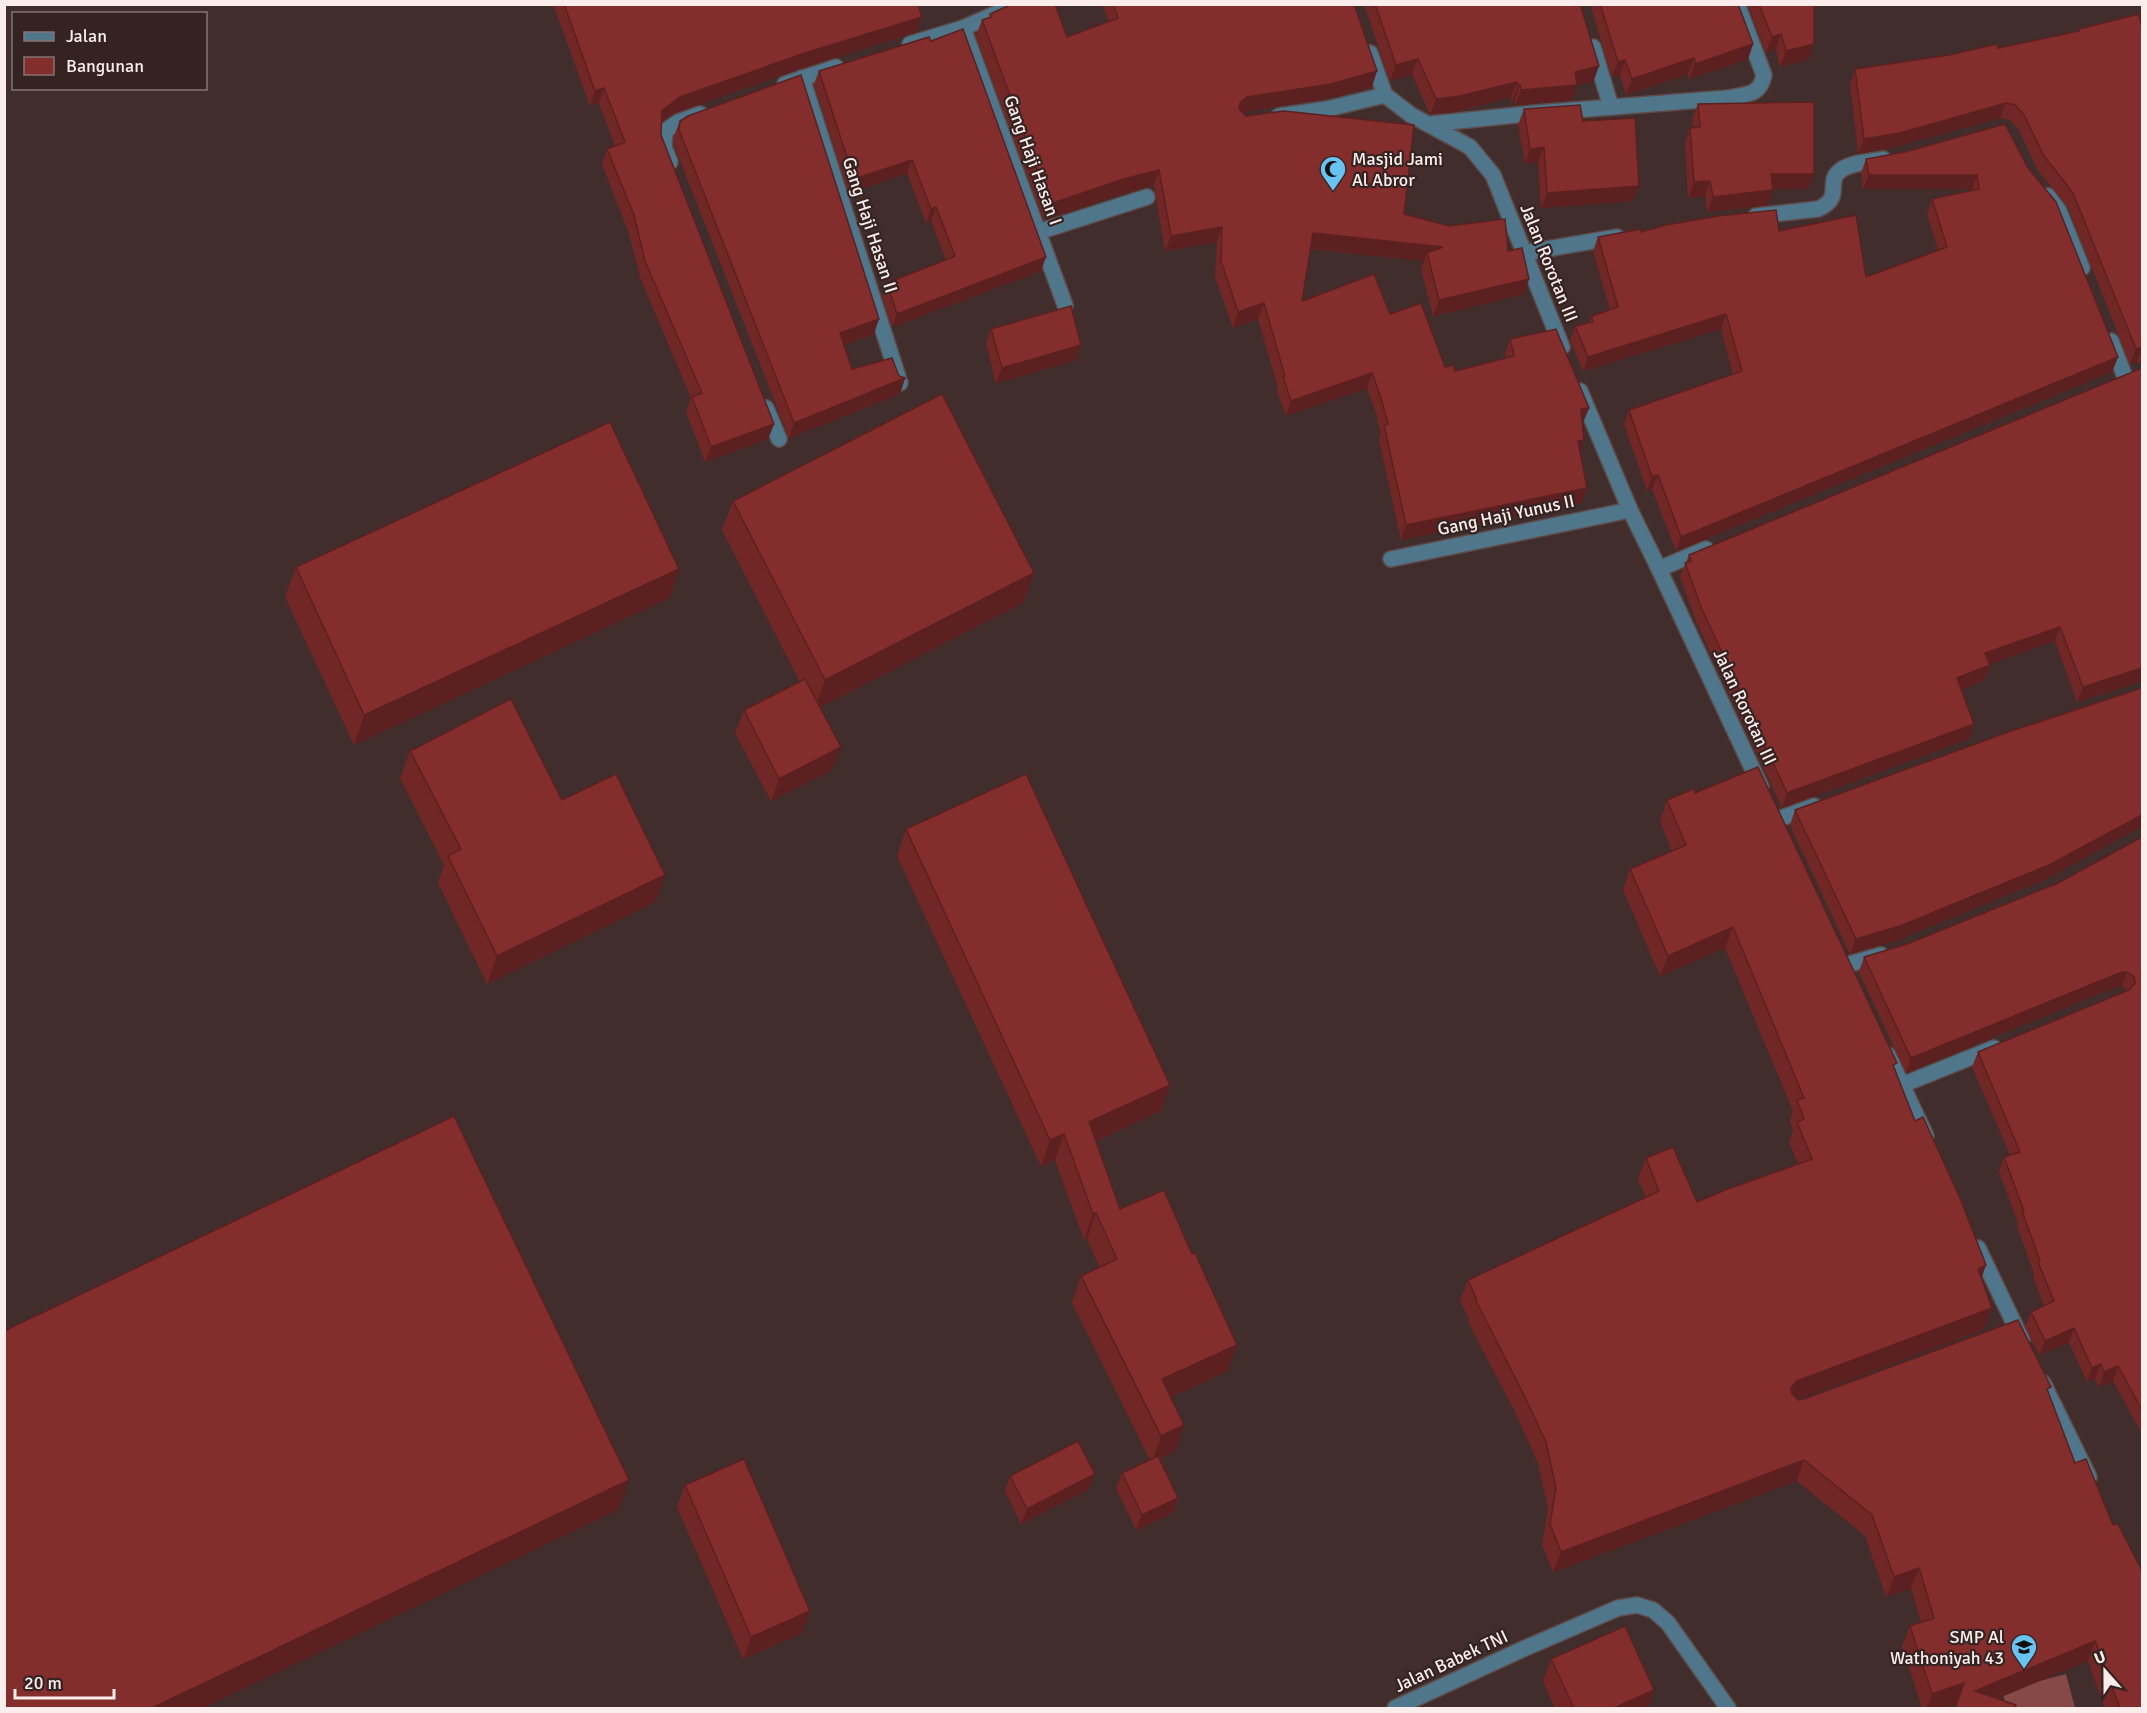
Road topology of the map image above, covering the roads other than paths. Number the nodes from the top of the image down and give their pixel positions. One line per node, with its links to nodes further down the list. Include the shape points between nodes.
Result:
1 (1018, 4): 3 (street)
2 (1737, 4): 13 (street, via 1762,68 1762,86 1728,99)
3 (997, 9): 5 (street)
4 (1587, 27): 13 (street)
5 (963, 28): 7 (street); 21 (street, Gang Haji Hasan I)
6 (1365, 38): 11 (street)
7 (899, 48)
8 (845, 64): 9 (street)
9 (802, 78): 10 (street); 30 (street, Gang Haji Hasan II)
10 (771, 89)
11 (1385, 95): 14 (street); 15 (street, Jalan Rorotan III)
12 (719, 107): 17 (street, via 665,131 664,147)
13 (1611, 107): 15 (street)
14 (1264, 118)
15 (1430, 124): 23 (street, Jalan Rorotan III, via 1470,147 1492,175)
16 (1897, 157): 20 (street, via 1839,171 1834,177 1833,198 1818,208)
17 (677, 180)
18 (2038, 187): 24 (street, via 2060,211)
19 (1147, 197): 21 (street)
20 (1747, 217)
21 (1038, 232): 25 (street, Gang Haji Hasan I)
22 (1629, 235): 23 (street)
23 (1523, 253): 27 (street, Jalan Rorotan III)
24 (2086, 277)
25 (1065, 305)
26 (2103, 322): 28 (street)
27 (1567, 360)
28 (2125, 377)
29 (1576, 381): 33 (street, Jalan Rorotan III)
30 (900, 384)
31 (761, 397): 32 (street)
32 (779, 439)
33 (1630, 510): 35 (street, Gang Haji Yunus II); 36 (street, Jalan Rorotan III)
34 (1724, 542): 36 (street)
35 (1391, 559)
36 (1659, 569): 37 (street, Jalan Rorotan III, via 1774,814)
37 (1832, 799)
38 (1898, 950): 39 (street)
39 (1846, 965)
40 (2011, 1041): 42 (street)
41 (1884, 1045): 42 (street)
42 (1902, 1085): 43 (street)
43 (1932, 1149)
44 (1971, 1233): 45 (street)
45 (2016, 1328): 46 (street); 47 (street)
46 (1998, 1334)
47 (2026, 1349)
48 (2037, 1371): 49 (street)
49 (2095, 1489)
50 (1395, 1708): 51 (street, Jalan Babek TNI, via 1618,1608 1637,1605 1653,1610 1668,1623)
51 (1728, 1708)

